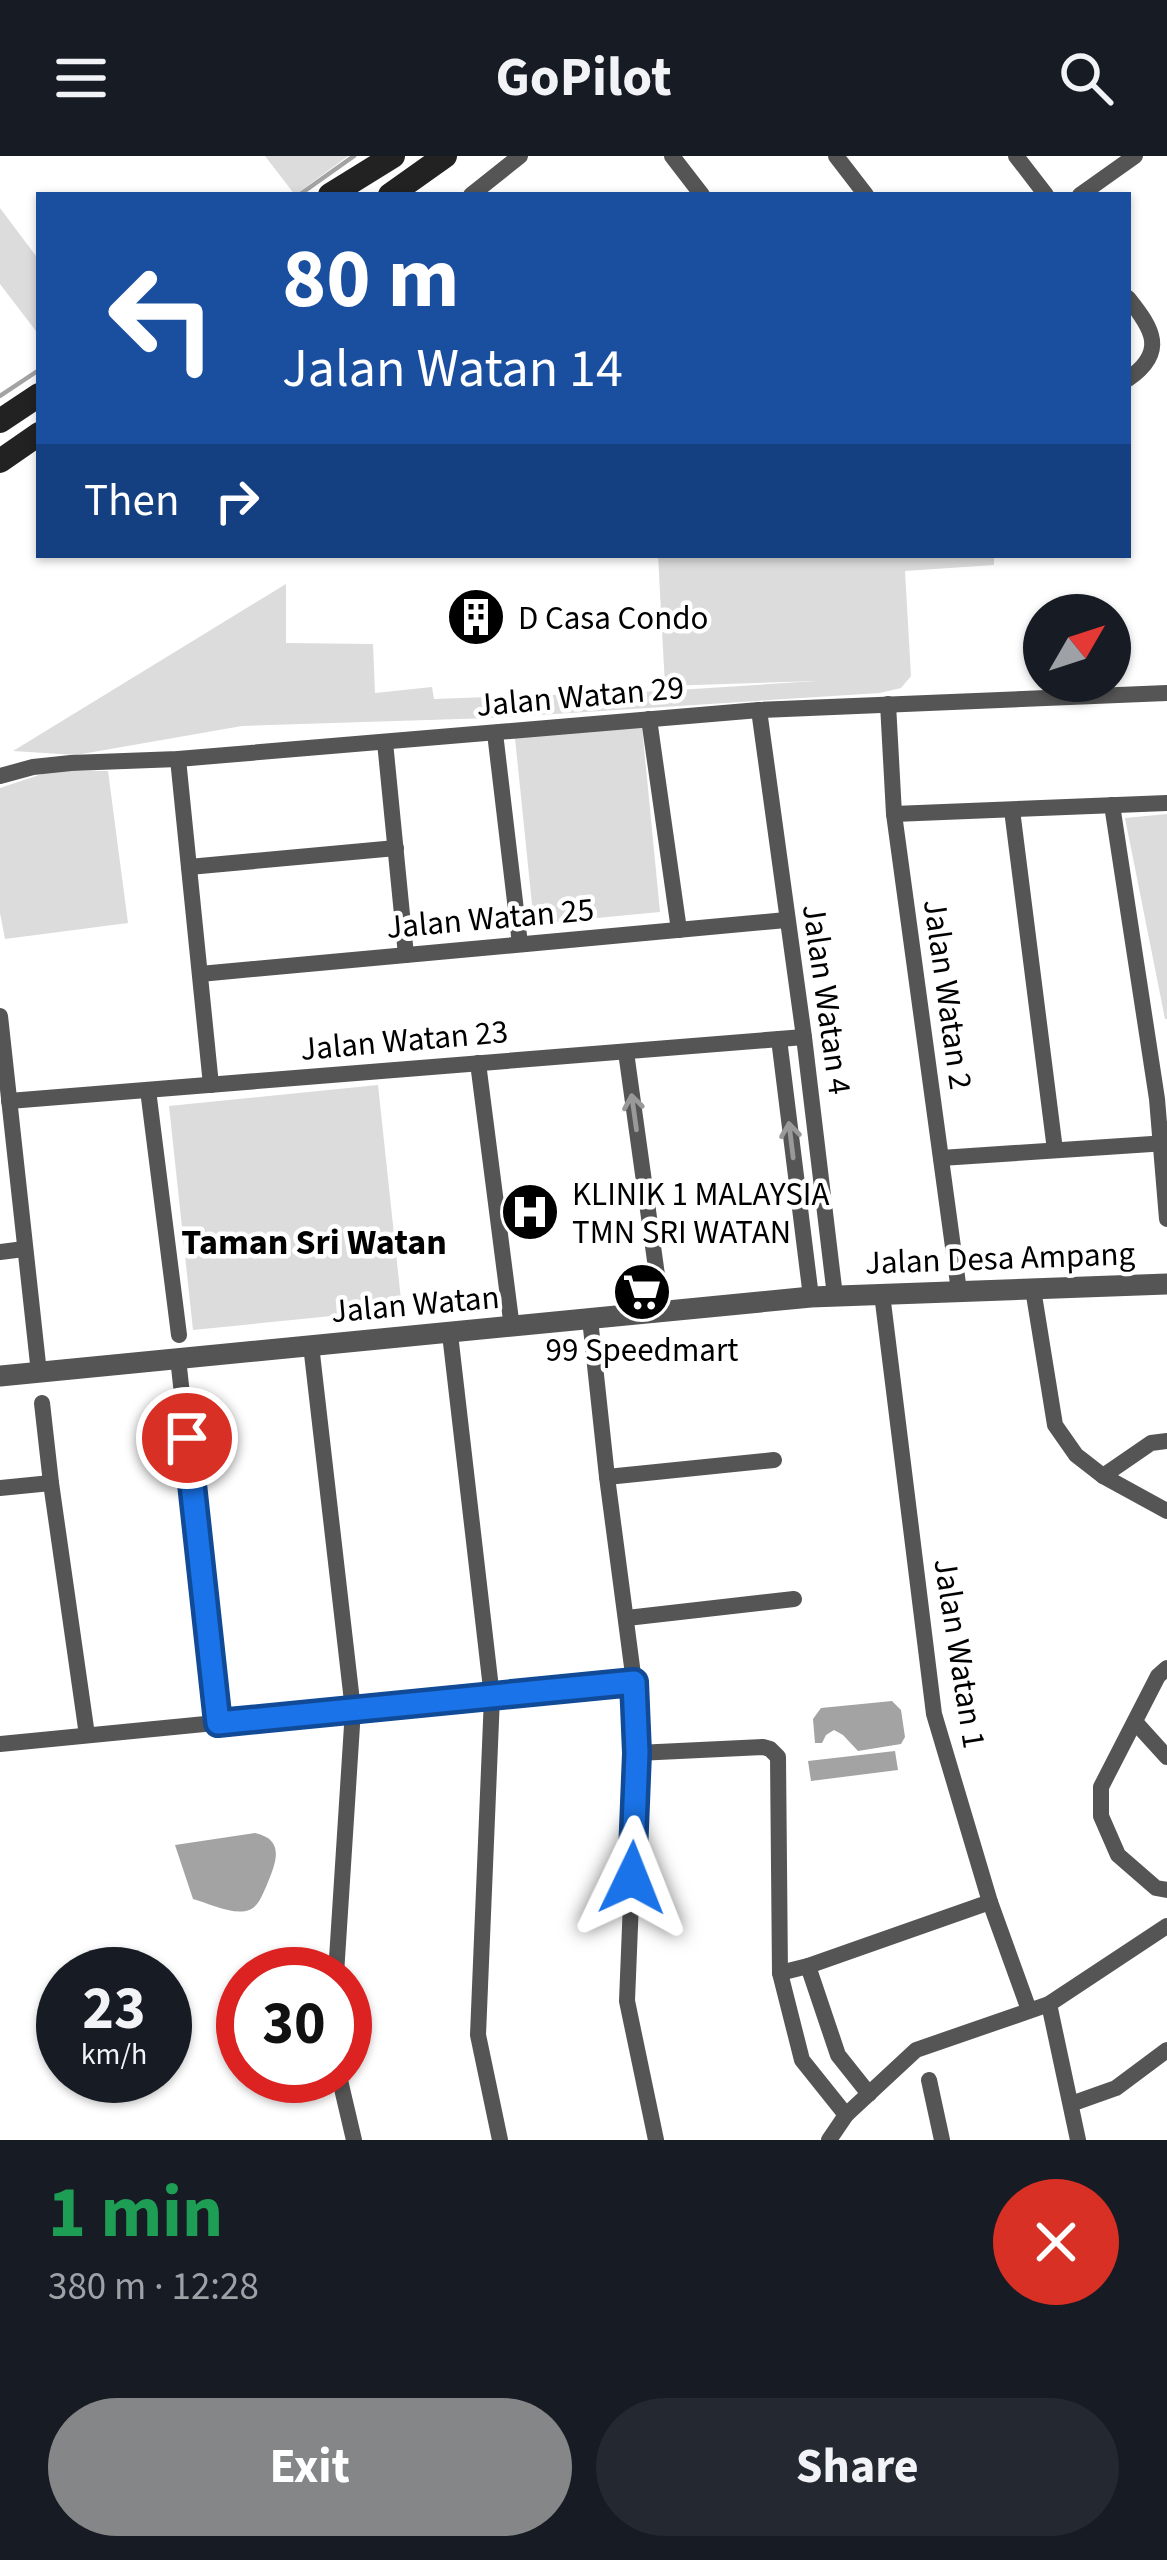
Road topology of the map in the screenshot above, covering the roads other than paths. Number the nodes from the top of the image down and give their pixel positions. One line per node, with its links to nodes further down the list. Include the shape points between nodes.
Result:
1 (393, 156): 8 (main road)
2 (446, 156): 9 (main road)
3 (520, 156): 10 (street)
4 (672, 156): 11 (street)
5 (836, 156): 12 (street)
6 (1016, 156): 13 (street)
7 (1135, 156): 14 (street)
8 (335, 192)
9 (393, 192)
10 (475, 192)
11 (696, 192)
12 (864, 192)
13 (1044, 192)
14 (1084, 192)
15 (1131, 302): 16 (street, via 1154,346 1146,367)
16 (1131, 377)
17 (36, 397): 18 (main road)
18 (0, 421)
19 (36, 436): 20 (main road)
20 (0, 460)
21 (1167, 693): 22 (street, Jalan Watan 29)
22 (888, 704): 23 (street, Jalan Watan 29); 32 (street, Jalan Watan 2)
23 (759, 710): 24 (street, Jalan Watan 29); 35 (street, Jalan Watan 4)
24 (649, 719): 25 (street, Jalan Watan 29); 36 (street)
25 (495, 733): 26 (street, Jalan Watan 29); 37 (street)
26 (385, 742): 27 (street, Jalan Watan 29); 33 (street)
27 (178, 760): 28 (street, Jalan Watan 29, via 70,763); 34 (street)
28 (0, 776)
29 (1167, 803): 30 (street)
30 (1112, 805): 31 (street); 43 (street)
31 (1012, 810): 32 (street); 50 (street)
32 (893, 814): 51 (street, Jalan Watan 2)
33 (396, 848): 34 (street); 38 (street)
34 (189, 867): 39 (street)
35 (786, 920): 36 (street, Jalan Watan 25); 41 (street, Jalan Watan 4)
36 (679, 930): 37 (street, Jalan Watan 25)
37 (520, 944): 38 (street, Jalan Watan 25)
38 (406, 955): 39 (street, Jalan Watan 25)
39 (200, 974): 46 (street)
40 (0, 1018): 48 (street)
41 (804, 1036): 42 (street, Jalan Watan 23); 59 (street, Jalan Watan 4)
42 (779, 1039): 44 (street, Jalan Watan 23); 60 (street, Jalan Watan 4, one-way to 42)
43 (1158, 1043): 49 (street)
44 (626, 1052): 45 (street, Jalan Watan 23); 61 (street, one-way to 44)
45 (478, 1063): 46 (street, Jalan Watan 23); 63 (street)
46 (211, 1085): 47 (street, Jalan Watan 23)
47 (148, 1090): 48 (street, Jalan Watan 23); 65 (street)
48 (9, 1101): 53 (street)
49 (1165, 1143): 50 (street); 52 (street)
50 (1055, 1150): 51 (street)
51 (941, 1158): 57 (street, Jalan Watan 2)
52 (1167, 1219)
53 (24, 1249): 54 (street); 68 (street)
54 (0, 1252)
55 (1167, 1284): 56 (street, Jalan Desa Ampang)
56 (1033, 1288): 57 (street, Jalan Desa Ampang); 73 (street, via 1055,1425)
57 (959, 1292): 58 (street, Jalan Desa Ampang)
58 (882, 1294): 59 (street, Jalan Desa Ampang); 91 (street, Jalan Watan 1, via 934,1714)
59 (835, 1296): 60 (street, Jalan Watan)
60 (811, 1298): 61 (street, Jalan Watan)
61 (662, 1311): 62 (street, Jalan Watan)
62 (590, 1319): 63 (street, Jalan Watan); 74 (street)
63 (512, 1328): 64 (street, Jalan Watan)
64 (450, 1334): 66 (street, Jalan Watan); 82 (street)
65 (179, 1335)
66 (311, 1346): 67 (street, Jalan Watan); 83 (street)
67 (178, 1358): 68 (street, Jalan Watan); 84 (street)
68 (39, 1373): 69 (street, Jalan Watan)
69 (0, 1376)
70 (42, 1402): 75 (street)
71 (1167, 1441): 73 (street)
72 (774, 1460): 74 (street)
73 (1103, 1476): 77 (street)
74 (607, 1477): 79 (street)
75 (51, 1483): 76 (street); 86 (street)
76 (0, 1488)
77 (1167, 1511)
78 (794, 1599): 79 (street)
79 (627, 1618): 81 (street)
80 (1167, 1669): 85 (street)
81 (634, 1682): 82 (street); 88 (street)
82 (492, 1697): 83 (street); 105 (street, via 478,2035)
83 (353, 1710): 84 (street); 93 (street)
84 (218, 1723): 86 (street)
85 (1136, 1723): 89 (street); 90 (street, via 1101,1787 1101,1816 1118,1855)
86 (87, 1735): 87 (street)
87 (0, 1744)
88 (637, 1753): 95 (street, via 770,1749 780,1762); 106 (street, via 627,2001)
89 (1167, 1756)
90 (1167, 1890)
91 (990, 1902): 94 (street); 97 (street, Jalan Watan 1)
92 (1167, 1926): 96 (street)
93 (338, 1947)
94 (808, 1966): 95 (street); 100 (street, via 838,2055)
95 (780, 1972): 103 (street, via 802,2060)
96 (1049, 2004): 97 (street); 102 (street)
97 (1030, 2010): 100 (street, via 916,2050)
98 (1167, 2050): 102 (street, via 1116,2088)
99 (929, 2080): 108 (street)
100 (869, 2094): 103 (street)
101 (345, 2103): 104 (street)
102 (1072, 2104): 109 (street)
103 (846, 2115): 107 (street)
104 (354, 2140)
105 (500, 2140)
106 (656, 2140)
107 (829, 2140)
108 (942, 2140)
109 (1078, 2140)

